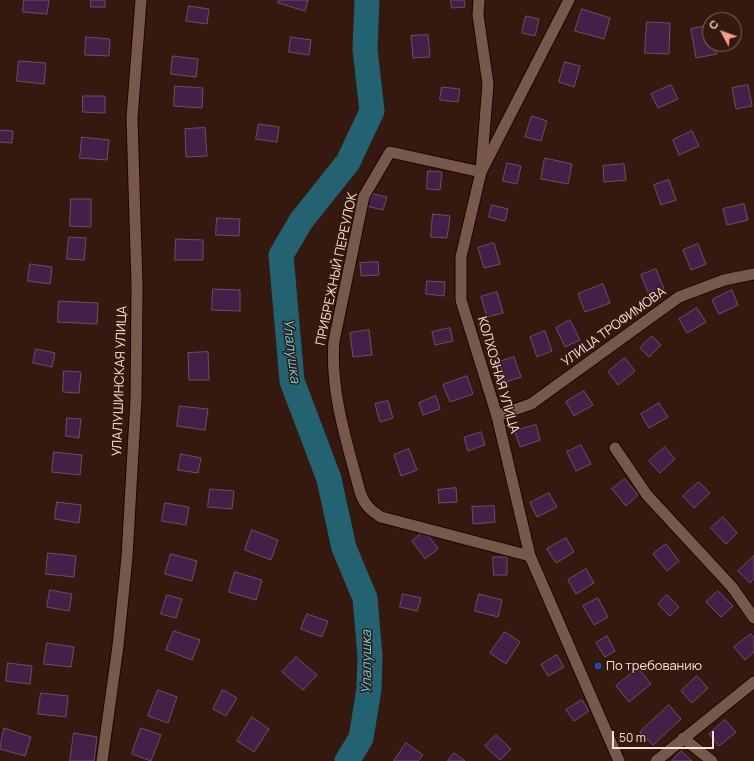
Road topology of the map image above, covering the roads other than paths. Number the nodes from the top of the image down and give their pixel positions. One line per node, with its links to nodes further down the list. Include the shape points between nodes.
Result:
1 (141, 0): 12 (street, УЛАЛУШИНСКАЯ УЛИЦА, via 132,118 137,286 135,407 125,579)
2 (479, 0): 4 (street, via 478,16 488,84)
3 (569, 0): 4 (street, КОЛХОЗНАЯ УЛИЦА)
4 (481, 172): 6 (street, КОЛХОЗНАЯ УЛИЦА, via 461,256 461,300); 8 (street, ПРИБРЕЖНЫЙ ПЕРЕУЛОК, via 390,152 364,196 334,341 334,387 363,503 372,512 381,517)
5 (754, 274): 6 (street, УЛИЦА ТРОФИМОВА, via 724,280 679,297 531,404)
6 (497, 416): 8 (street, КОЛХОЗНАЯ УЛИЦА)
7 (615, 448): 9 (street, via 647,495 732,587)
8 (530, 556): 13 (street, КОЛХОЗНАЯ УЛИЦА)
9 (754, 618)
10 (754, 682): 11 (street)
11 (683, 738): 14 (street); 15 (street)
12 (102, 761)
13 (618, 761)
14 (656, 761)
15 (712, 761)

